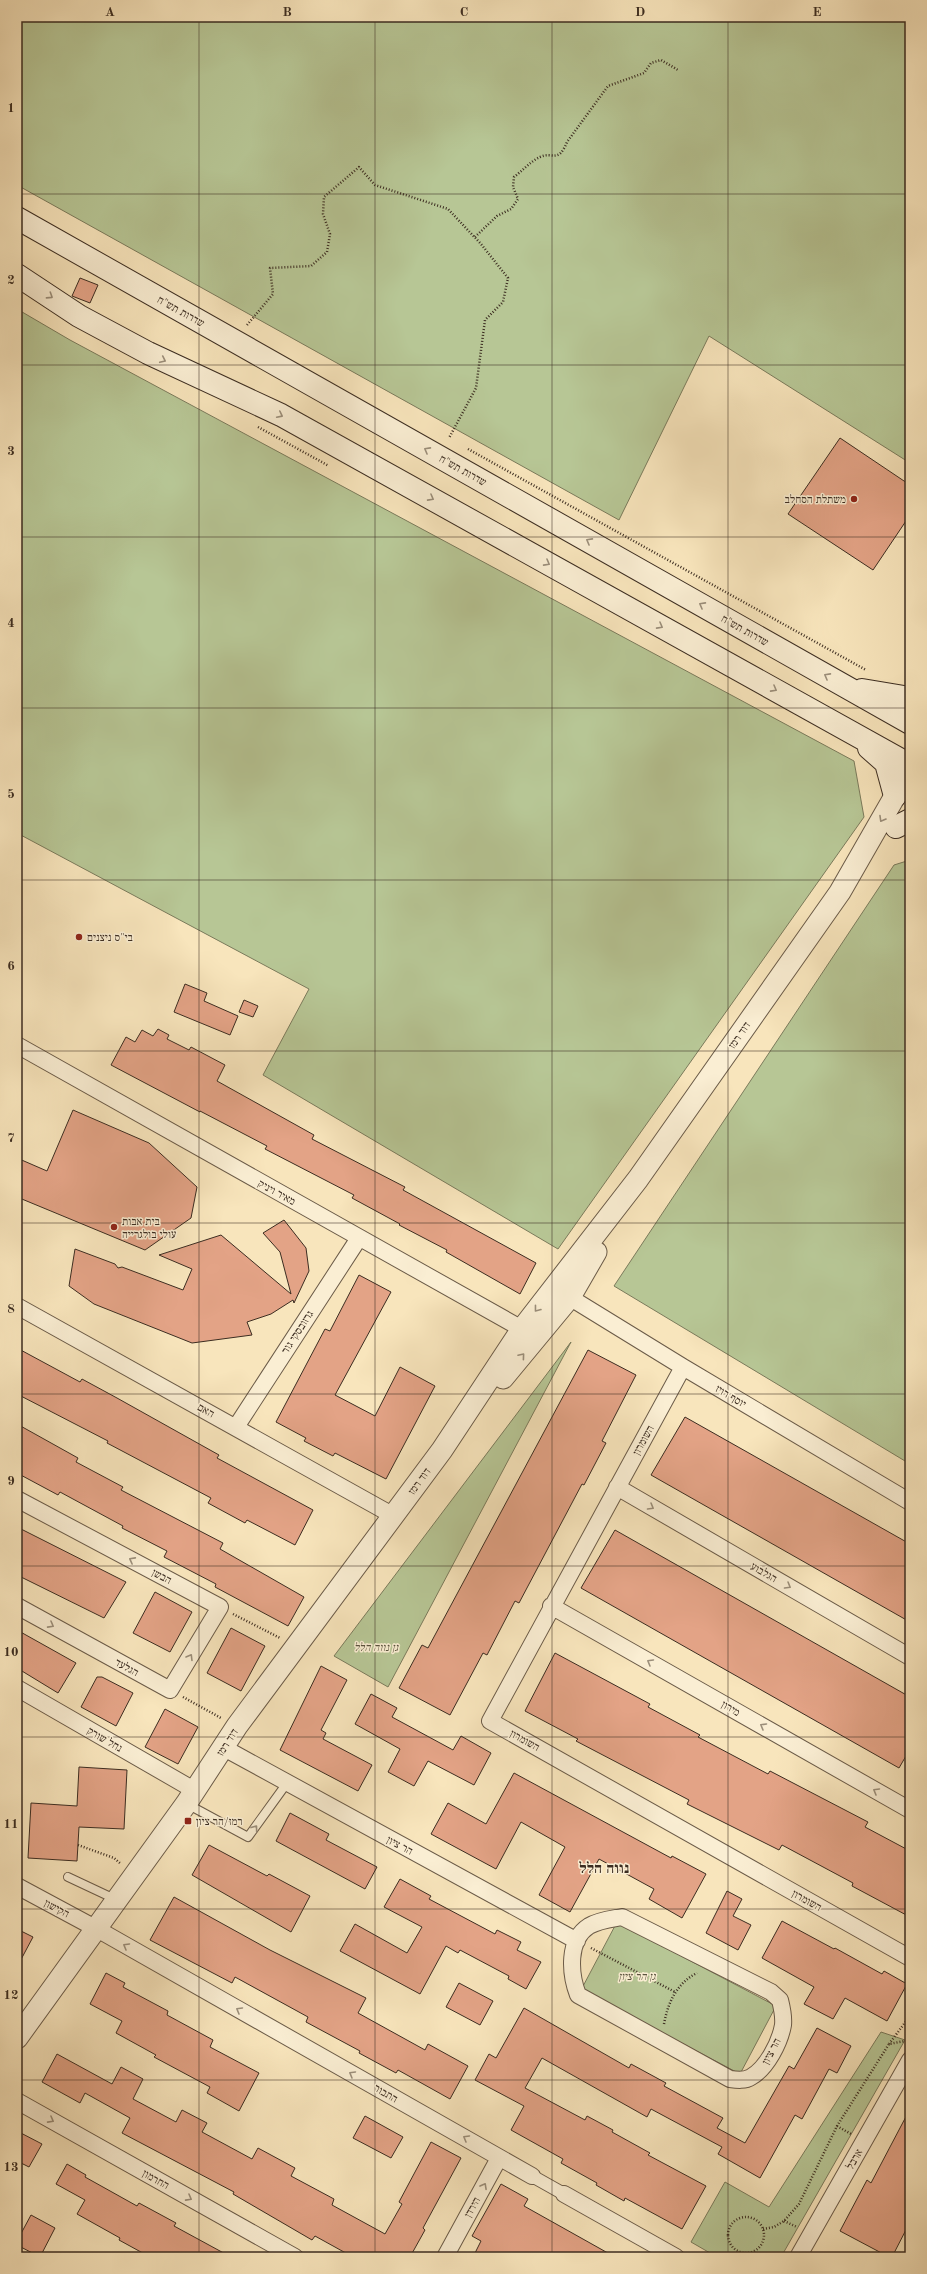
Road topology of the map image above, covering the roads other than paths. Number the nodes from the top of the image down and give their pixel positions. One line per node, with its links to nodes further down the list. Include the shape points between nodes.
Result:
1 (17, 218): 3 (main road, שדרות תש"ח, one-way to 1)
2 (17, 275): 6 (main road, one-way to 6, via 93,323 148,353 281,415)
3 (848, 688): 4 (main road); 5 (main road, שדרות תש"ח)
4 (910, 698)
5 (910, 723)
6 (853, 733): 7 (main road); 9 (main road, via 886,763)
7 (910, 764)
8 (910, 774): 9 (street, דוד רמז)
9 (903, 802): 10 (street, דוד רמז); 11 (street, דוד רמז, one-way to 11)
10 (903, 824): 11 (street, דוד רמז)
11 (840, 892): 14 (street, דוד רמז, via 638,1179)
12 (17, 1045): 13 (street, מאיר ויניק)
13 (359, 1238): 16 (street, מאיר ויניק); 18 (street, גרזובסקי גור)
14 (562, 1292): 16 (street, דוד רמז); 17 (street, יוסף רויז)
15 (17, 1306): 18 (street, האם)
16 (530, 1334): 22 (street, דוד רמז)
17 (683, 1367): 19 (street, השומרון); 21 (street, יוסף רויז)
18 (236, 1427): 22 (street, האם)
19 (617, 1487): 24 (street, השומרון); 25 (street, הגלבוע, one-way to 25)
20 (17, 1499): 27 (street, הבשן, one-way to 20, via 220,1607)
21 (910, 1502)
22 (394, 1516): 28 (street, דוד רמז, via 237,1726)
23 (17, 1606): 27 (street, הגלעד, one-way to 27)
24 (551, 1606): 31 (street, מירון, one-way to 24); 37 (street, השומרון, via 490,1720)
25 (910, 1657)
26 (17, 1688): 30 (street, נחל שורק)
27 (170, 1690)
28 (224, 1748): 29 (street, הר ציון); 30 (street, דוד רמז)
29 (287, 1783): 30 (lane, one-way to 29, via 248,1837); 36 (street, הר ציון)
30 (190, 1797): 34 (street, דוד רמז)
31 (910, 1810)
32 (68, 1877): 34 (lane)
33 (17, 1886): 35 (street, הקישון)
34 (118, 1900): 35 (street, דוד רמז)
35 (97, 1929): 38 (street, דוד רמז); 41 (street, התבור, one-way to 35)
36 (577, 1941): 36 (street, הר ציון, via 572,1972 578,1995 730,2079 742,2080 751,2077 762,2068 779,2037 783,2023 780,2000 771,1992 622,1917 601,1921 588,1927)
37 (910, 1958)
38 (17, 2038)
39 (910, 2060): 47 (street, ארבל)
40 (17, 2101): 44 (street, החרמון, one-way to 44)
41 (499, 2158): 42 (street, התבור); 45 (street, הירדן, one-way to 41)
42 (532, 2176): 43 (street, התבור)
43 (564, 2194): 46 (street, התבור)
44 (295, 2257)
45 (445, 2257)
46 (676, 2257)
47 (798, 2257)

